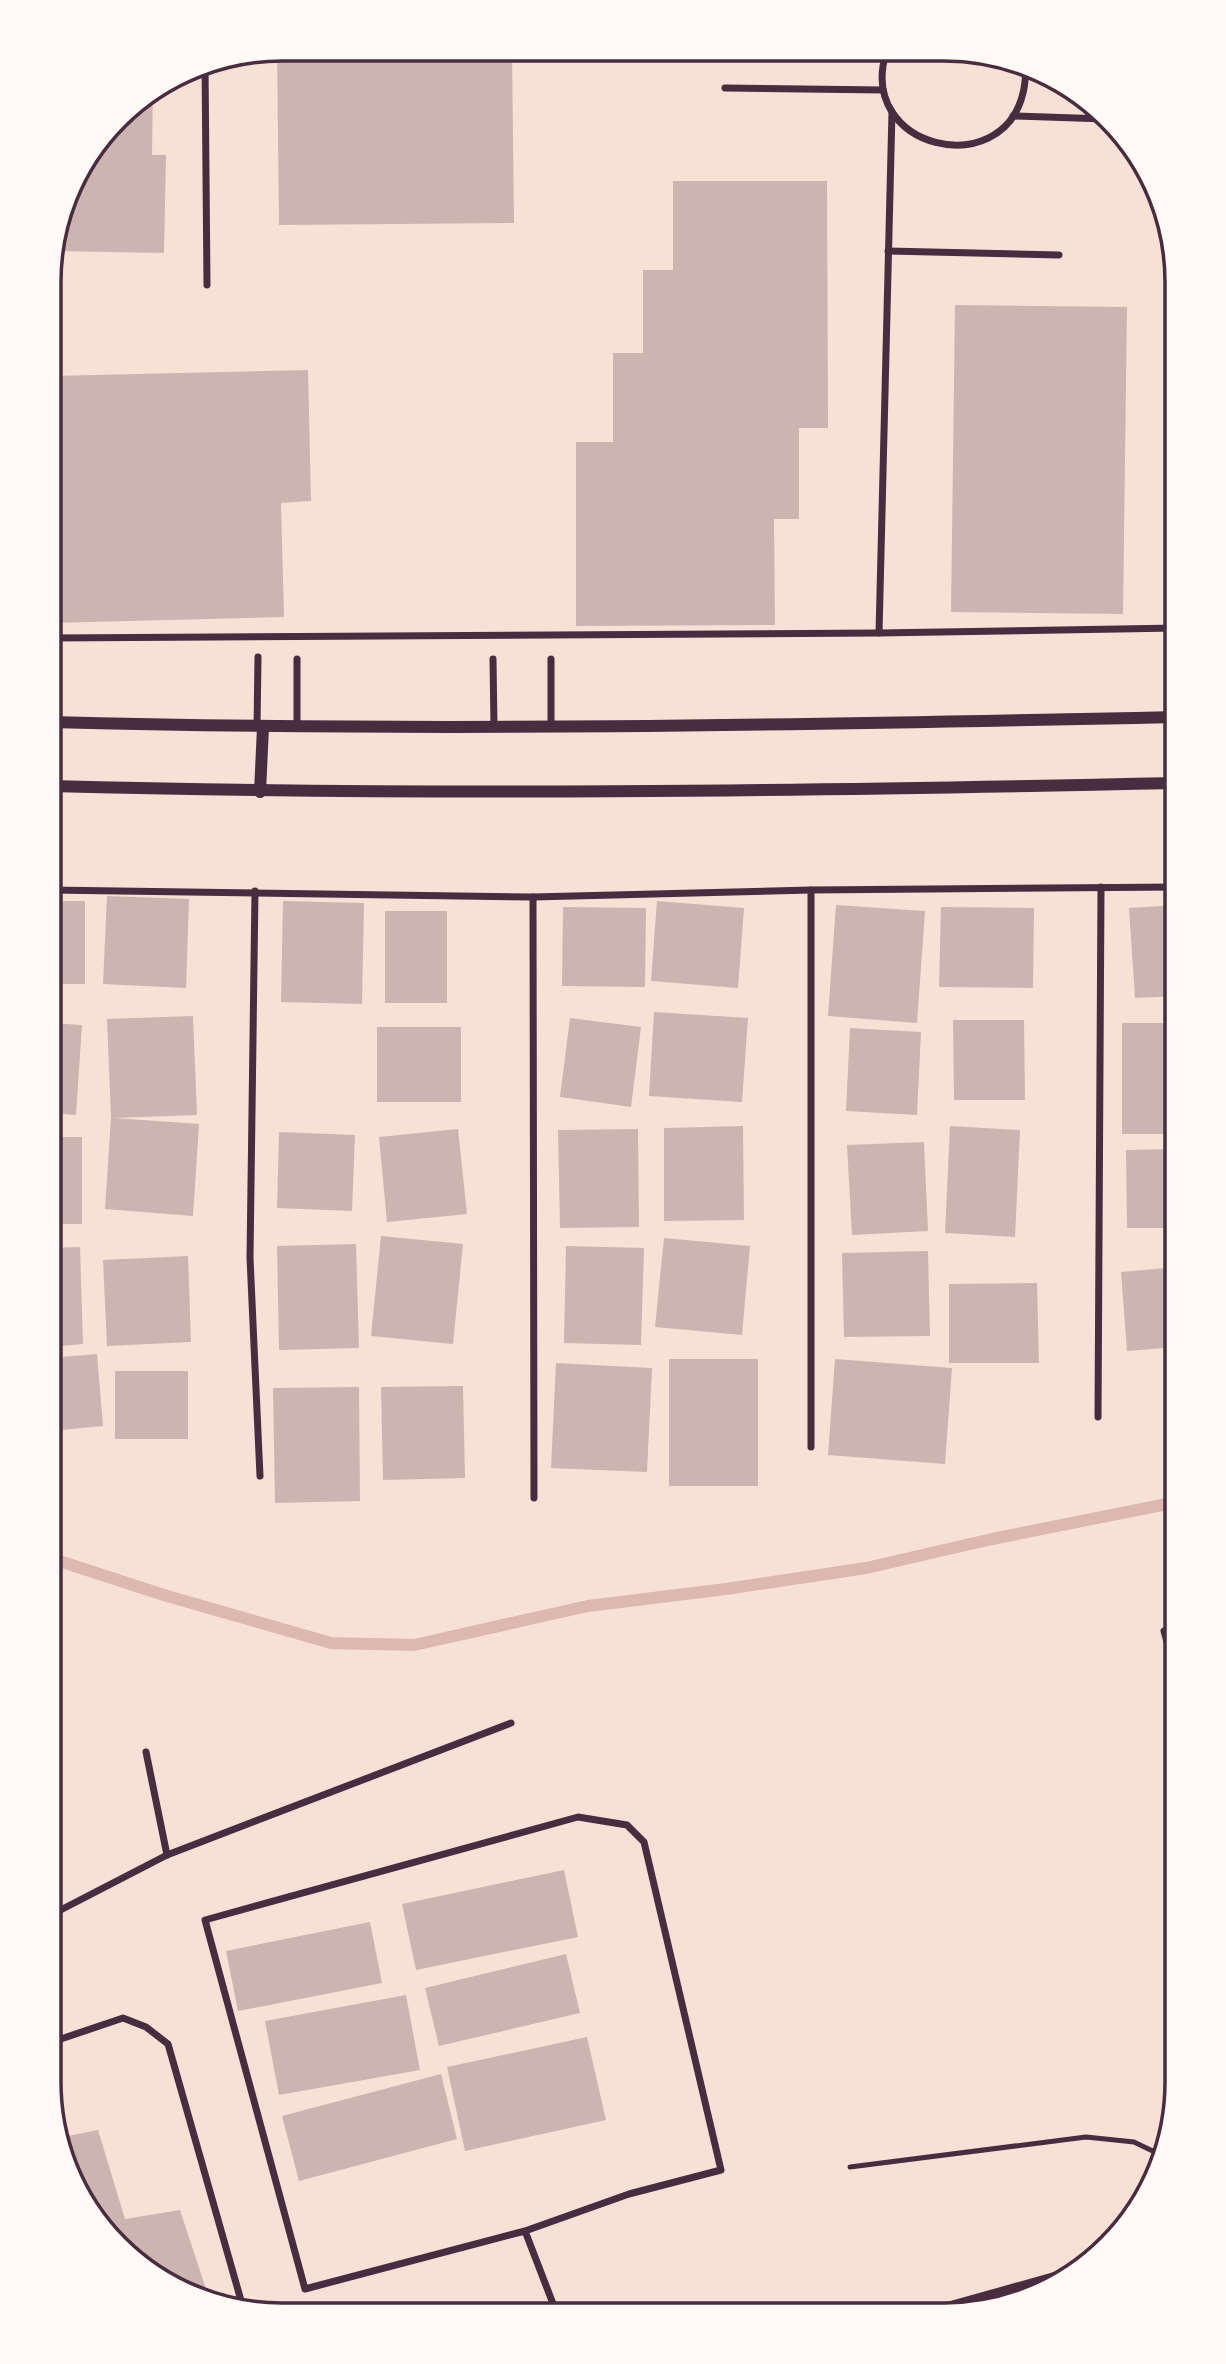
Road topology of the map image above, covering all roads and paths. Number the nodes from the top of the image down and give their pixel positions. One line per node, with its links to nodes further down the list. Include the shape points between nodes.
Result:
1 (884, 61): 5 (street)
2 (205, 75): 11 (street)
3 (1025, 77): 7 (street)
4 (726, 88): 5 (street)
5 (883, 90): 6 (street)
6 (892, 112): 7 (street, via 908,130 951,146 975,144 996,133); 9 (street)
7 (1013, 116): 8 (street)
8 (1093, 119)
9 (888, 251): 10 (street); 13 (street)
10 (1059, 255)
11 (207, 285)
12 (1165, 628): 13 (street)
13 (879, 633): 14 (street)
14 (61, 638)
15 (258, 657): 21 (street)
16 (297, 659): 22 (street)
17 (493, 659): 23 (street)
18 (551, 659): 24 (street)
19 (1165, 717): 24 (street)
20 (61, 722): 21 (street)
21 (260, 727): 22 (street); 27 (street)
22 (297, 727): 23 (street)
23 (494, 728): 24 (street)
24 (551, 728)
25 (1165, 783): 27 (street, via 552,793)
26 (61, 786): 27 (street)
27 (260, 792)
28 (1101, 887): 29 (street); 31 (street); 34 (street)
29 (1165, 887)
30 (61, 890): 32 (street)
31 (811, 890): 33 (street); 35 (street)
32 (255, 891): 33 (street); 36 (street, via 250,1258)
33 (533, 897): 37 (street)
34 (1098, 1417)
35 (811, 1447)
36 (261, 1476)
37 (534, 1498)
38 (511, 1723): 40 (street)
39 (146, 1752): 40 (street)
40 (167, 1855): 41 (street)
41 (61, 1910)
42 (61, 2039): 46 (street, via 123,2018 169,2044)
43 (1153, 2151): 44 (lane, via 1134,2142 1086,2137)
44 (850, 2168)
45 (525, 2231): 45 (street, via 629,2194 722,2170 643,1842 627,1825 578,1817 205,1920 305,2288); 47 (street)
46 (240, 2298)
47 (553, 2303)

